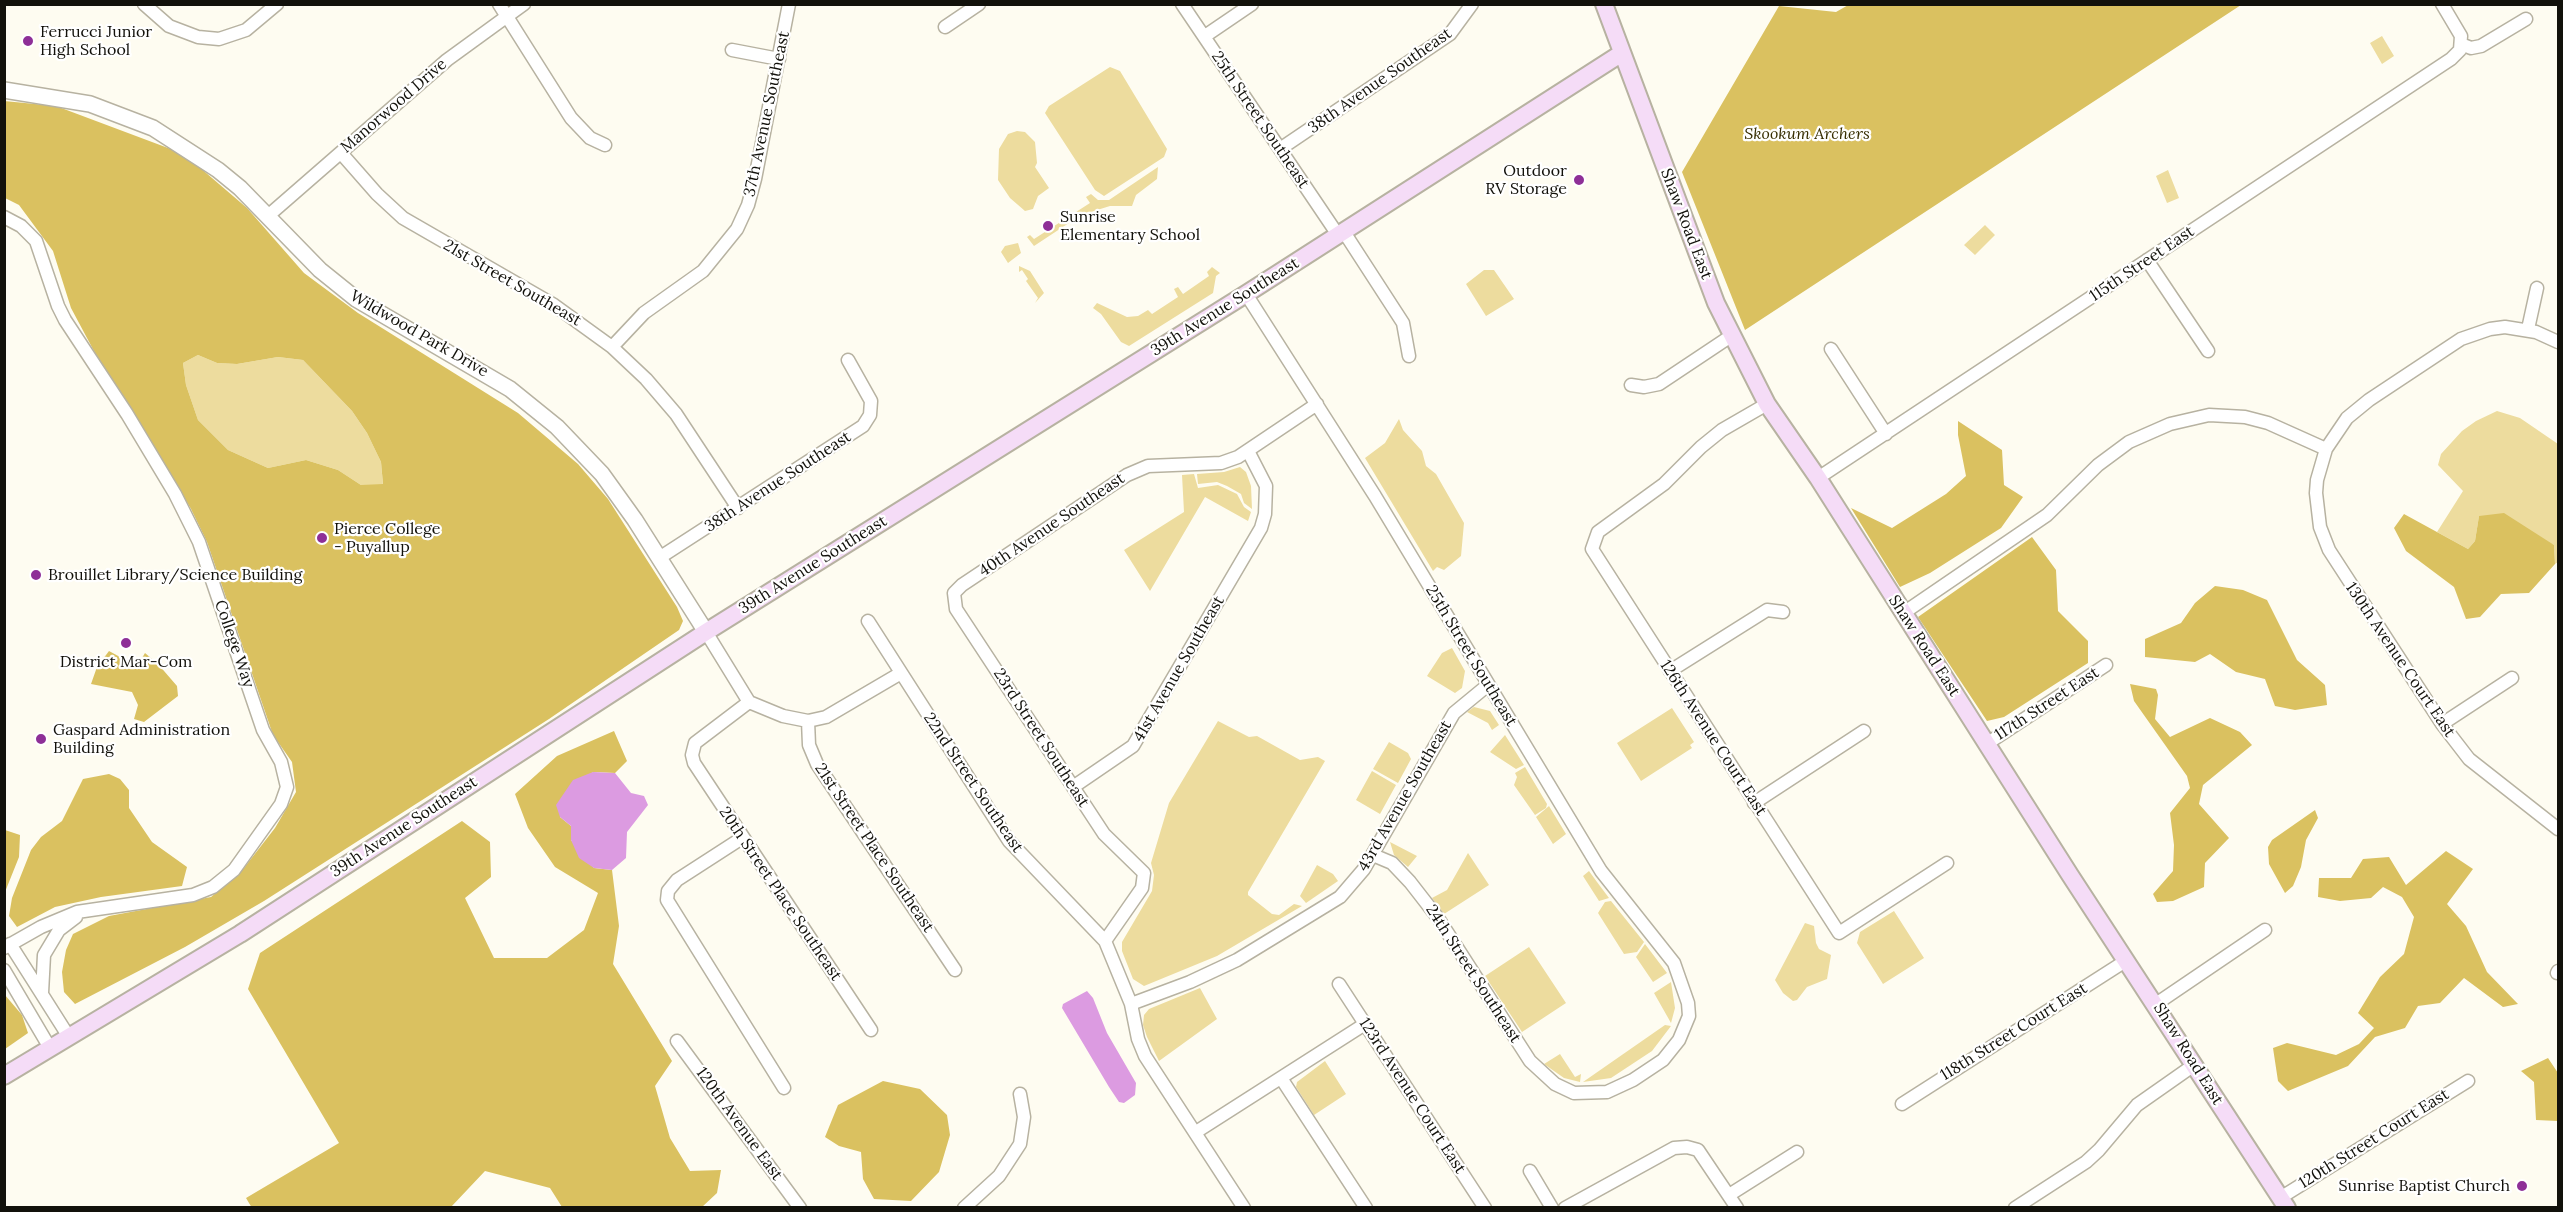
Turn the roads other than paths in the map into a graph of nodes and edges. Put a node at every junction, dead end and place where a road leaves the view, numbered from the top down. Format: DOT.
graph roads {
  1 [pos="144,4"];
  2 [pos="277,4"];
  3 [pos="499,4"];
  4 [pos="524,4"];
  5 [pos="789,4"];
  6 [pos="979,4"];
  7 [pos="1182,4"];
  8 [pos="1252,4"];
  9 [pos="1472,4"];
  10 [pos="1604,4"];
  11 [pos="2442,4"];
  12 [pos="506,16"];
  13 [pos="2526,19"];
  14 [pos="945,27"];
  15 [pos="1205,36"];
  16 [pos="2461,44"];
  17 [pos="732,50"];
  18 [pos="1622,53"];
  19 [pos="779,58"];
  20 [pos="4,90"];
  21 [pos="605,145"];
  22 [pos="1280,149"];
  23 [pos="341,153"];
  24 [pos="268,215"];
  25 [pos="4,217"];
  26 [pos="1341,234"];
  27 [pos="2147,260"];
  28 [pos="2537,288"];
  29 [pos="1246,294"];
  30 [pos="2528,329"];
  31 [pos="1731,336"];
  32 [pos="2559,342"];
  33 [pos="612,347"];
  34 [pos="1831,349"];
  35 [pos="2208,351"];
  36 [pos="1409,356"];
  37 [pos="848,360"];
  38 [pos="1631,385"];
  39 [pos="1317,404"];
  40 [pos="1767,404"];
  41 [pos="1886,434"];
  42 [pos="2326,449"];
  43 [pos="1248,451"];
  44 [pos="1818,478"];
  45 [pos="738,508"];
  46 [pos="659,558"];
  47 [pos="954,593"];
  48 [pos="1783,612"];
  49 [pos="1902,614"];
  50 [pos="868,621"];
  51 [pos="706,632"];
  52 [pos="2106,665"];
  53 [pos="1670,671"];
  54 [pos="901,673"];
  55 [pos="2512,678"];
  56 [pos="1488,685"];
  57 [pos="749,702"];
  58 [pos="808,721"];
  59 [pos="2442,724"];
  60 [pos="1864,731"];
  61 [pos="1988,743"];
  62 [pos="1073,787"];
  63 [pos="1754,802"];
  64 [pos="2559,829"];
  65 [pos="742,838"];
  66 [pos="1373,855"];
  67 [pos="1947,863"];
  68 [pos="92,909"];
  69 [pos="2265,930"];
  70 [pos="1105,941"];
  71 [pos="7,946"];
  72 [pos="2127,960"];
  73 [pos="4,970"];
  74 [pos="955,970"];
  75 [pos="1339,984"];
  76 [pos="4,985"];
  77 [pos="42,993"];
  78 [pos="21,999"];
  79 [pos="1131,1004"];
  80 [pos="2156,1004"];
  81 [pos="1365,1024"];
  82 [pos="871,1030"];
  83 [pos="69,1037"];
  84 [pos="677,1041"];
  85 [pos="50,1048"];
  86 [pos="2194,1065"];
  87 [pos="4,1076"];
  88 [pos="1281,1078"];
  89 [pos="2468,1081"];
  90 [pos="784,1088"];
  91 [pos="1574,1093"];
  92 [pos="1020,1094"];
  93 [pos="1902,1104"];
  94 [pos="1196,1132"];
  95 [pos="1797,1152"];
  96 [pos="1530,1171"];
  97 [pos="1729,1195"];
  98 [pos="2284,1203"];
  99 [pos="800,1208"];
  100 [pos="964,1208"];
  101 [pos="1244,1208"];
  102 [pos="1365,1208"];
  103 [pos="1485,1208"];
  104 [pos="1552,1208"];
  105 [pos="1565,1208"];
  106 [pos="1737,1208"];
  107 [pos="2015,1208"];
  1 -- 2 [label="street"];
  3 -- 12 [label="street"];
  4 -- 12 [label="street, Manorwood Drive"];
  5 -- 19 [label="street, 37th Avenue Southeast"];
  6 -- 14 [label="street"];
  7 -- 15 [label="street, 25th Street Southeast"];
  8 -- 15 [label="street"];
  9 -- 22 [label="street, 38th Avenue Southeast"];
  10 -- 18 [label="main road, Shaw Road East"];
  11 -- 16 [label="street"];
  12 -- 21 [label="street"];
  12 -- 23 [label="street, Manorwood Drive"];
  13 -- 16 [label="street"];
  15 -- 22 [label="street, 25th Street Southeast"];
  16 -- 27 [label="street, 115th Street East"];
  17 -- 19 [label="street"];
  18 -- 26 [label="main road, 39th Avenue Southeast"];
  18 -- 31 [label="main road, Shaw Road East"];
  19 -- 33 [label="street, 37th Avenue Southeast"];
  20 -- 24 [label="street, Wildwood Park Drive"];
  22 -- 26 [label="street, 25th Street Southeast"];
  23 -- 24 [label="street, Manorwood Drive"];
  23 -- 33 [label="street, 21st Street Southeast"];
  24 -- 46 [label="street, Wildwood Park Drive"];
  25 -- 68 [label="street, College Way"];
  26 -- 29 [label="main road, 39th Avenue Southeast"];
  26 -- 36 [label="street"];
  27 -- 35 [label="street"];
  27 -- 41 [label="street, 115th Street East"];
  28 -- 30 [label="street"];
  29 -- 39 [label="street, 25th Street Southeast"];
  29 -- 51 [label="main road, 39th Avenue Southeast"];
  30 -- 32 [label="street"];
  30 -- 42 [label="street, 130th Avenue Court East"];
  31 -- 38 [label="street"];
  31 -- 40 [label="main road, Shaw Road East"];
  33 -- 45 [label="street, 21st Street Southeast"];
  34 -- 41 [label="street"];
  37 -- 45 [label="street, 38th Avenue Southeast"];
  39 -- 43 [label="street, 40th Avenue Southeast"];
  39 -- 56 [label="street, 25th Street Southeast"];
  40 -- 44 [label="main road, Shaw Road East"];
  40 -- 53 [label="street, 126th Avenue Court East"];
  41 -- 44 [label="street, 115th Street East"];
  42 -- 49 [label="street"];
  42 -- 59 [label="street, 130th Avenue Court East"];
  43 -- 47 [label="street, 40th Avenue Southeast"];
  43 -- 62 [label="street, 41st Avenue Southeast"];
  44 -- 49 [label="main road, Shaw Road East"];
  45 -- 46 [label="street, 38th Avenue Southeast"];
  46 -- 51 [label="street, Wildwood Park Drive"];
  47 -- 62 [label="street, 23rd Street Southeast"];
  48 -- 53 [label="street"];
  49 -- 61 [label="main road, Shaw Road East"];
  50 -- 54 [label="street, 22nd Street Southeast"];
  51 -- 57 [label="street"];
  51 -- 83 [label="main road, 39th Avenue Southeast"];
  52 -- 61 [label="street, 117th Street East"];
  53 -- 63 [label="street, 126th Avenue Court East"];
  54 -- 58 [label="street"];
  54 -- 70 [label="street, 22nd Street Southeast"];
  55 -- 59 [label="street"];
  56 -- 66 [label="street, 43rd Avenue Southeast"];
  56 -- 91 [label="street, 25th Street Southeast"];
  57 -- 58 [label="street"];
  57 -- 65 [label="street, 20th Street Place Southeast"];
  58 -- 74 [label="street, 21st Street Place Southeast"];
  59 -- 64 [label="street, 130th Avenue Court East"];
  60 -- 63 [label="street"];
  61 -- 72 [label="main road, Shaw Road East"];
  62 -- 70 [label="street, 23rd Street Southeast"];
  63 -- 67 [label="street, 126th Avenue Court East"];
  65 -- 82 [label="street, 20th Street Place Southeast"];
  65 -- 90 [label="street"];
  66 -- 79 [label="street, 43rd Avenue Southeast"];
  66 -- 91 [label="street, 24th Street Southeast"];
  68 -- 71 [label="street, College Way"];
  68 -- 77 [label="street"];
  69 -- 80 [label="street"];
  70 -- 79 [label="street, 22nd Street Southeast"];
  71 -- 77 [label="street, College Way"];
  72 -- 80 [label="main road, Shaw Road East"];
  72 -- 93 [label="street, 118th Street Court East"];
  73 -- 78 [label="street"];
  75 -- 81 [label="street, 123rd Avenue Court East"];
  76 -- 78 [label="street"];
  77 -- 83 [label="street, College Way"];
  78 -- 85 [label="street"];
  79 -- 94 [label="street, 22nd Street Southeast"];
  80 -- 86 [label="main road, Shaw Road East"];
  81 -- 88 [label="street"];
  81 -- 103 [label="street, 123rd Avenue Court East"];
  83 -- 85 [label="main road, 39th Avenue Southeast"];
  84 -- 99 [label="street, 120th Avenue East"];
  85 -- 87 [label="main road, 39th Avenue Southeast"];
  86 -- 98 [label="main road, Shaw Road East"];
  86 -- 107 [label="street"];
  88 -- 94 [label="street"];
  88 -- 102 [label="street"];
  89 -- 98 [label="street, 120th Street Court East"];
  92 -- 100 [label="street"];
  94 -- 101 [label="street, 22nd Street Southeast"];
  95 -- 97 [label="street"];
  96 -- 104 [label="street"];
  97 -- 105 [label="street"];
  97 -- 106 [label="street"];
}
